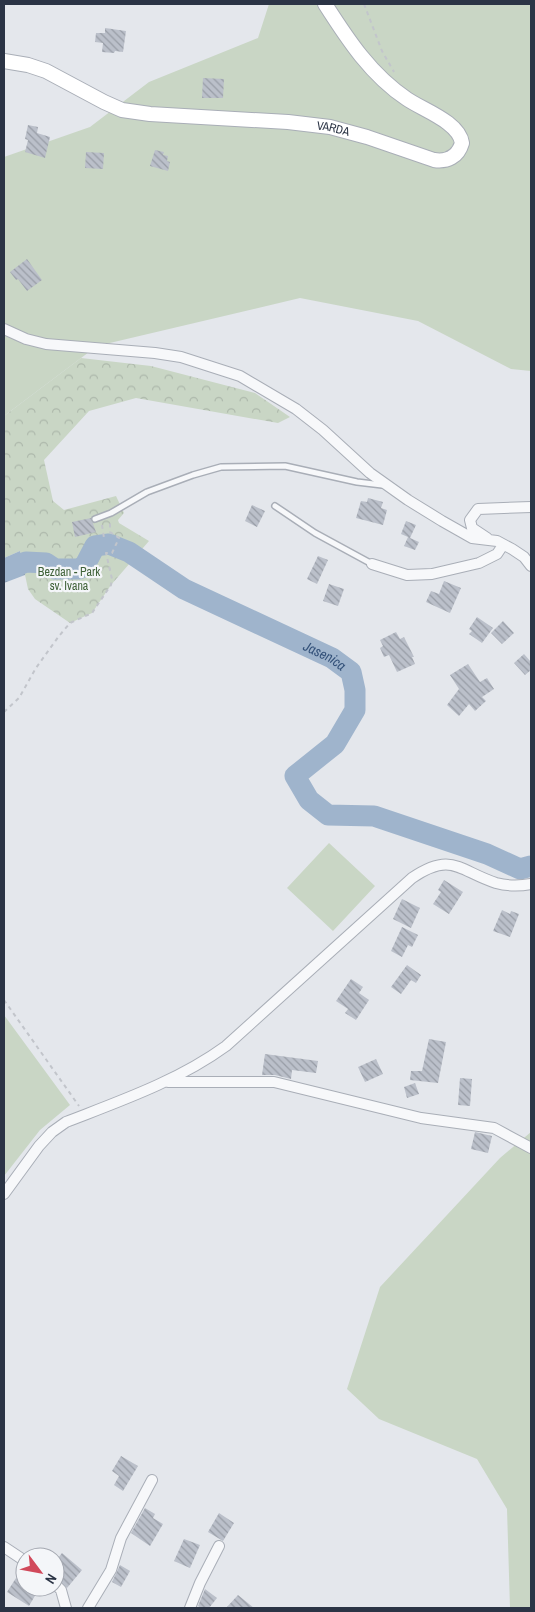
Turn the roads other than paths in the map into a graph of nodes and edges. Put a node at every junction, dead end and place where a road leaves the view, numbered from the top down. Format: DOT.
graph roads {
  1 [pos="325,4"];
  2 [pos="4,61"];
  3 [pos="4,329"];
  4 [pos="388,486"];
  5 [pos="275,506"];
  6 [pos="531,507"];
  7 [pos="98,519"];
  8 [pos="488,539"];
  9 [pos="503,545"];
  10 [pos="372,564"];
  11 [pos="531,566"];
  12 [pos="531,884"];
  13 [pos="162,1082"];
  14 [pos="531,1148"];
  15 [pos="4,1194"];
  16 [pos="152,1480"];
  17 [pos="219,1546"];
  18 [pos="4,1547"];
  19 [pos="15,1554"];
  20 [pos="88,1608"];
  21 [pos="192,1608"];
  1 -- 2 [label="street, VARDA"];
  3 -- 4 [label="street"];
  4 -- 7 [label="lane"];
  4 -- 8 [label="street"];
  5 -- 10 [label="lane"];
  6 -- 8 [label="street"];
  8 -- 9 [label="street"];
  9 -- 10 [label="street"];
  9 -- 11 [label="street"];
  12 -- 13 [label="street"];
  13 -- 14 [label="street"];
  13 -- 15 [label="street"];
  16 -- 20 [label="street"];
  17 -- 21 [label="street"];
  18 -- 19 [label="street"];
}
